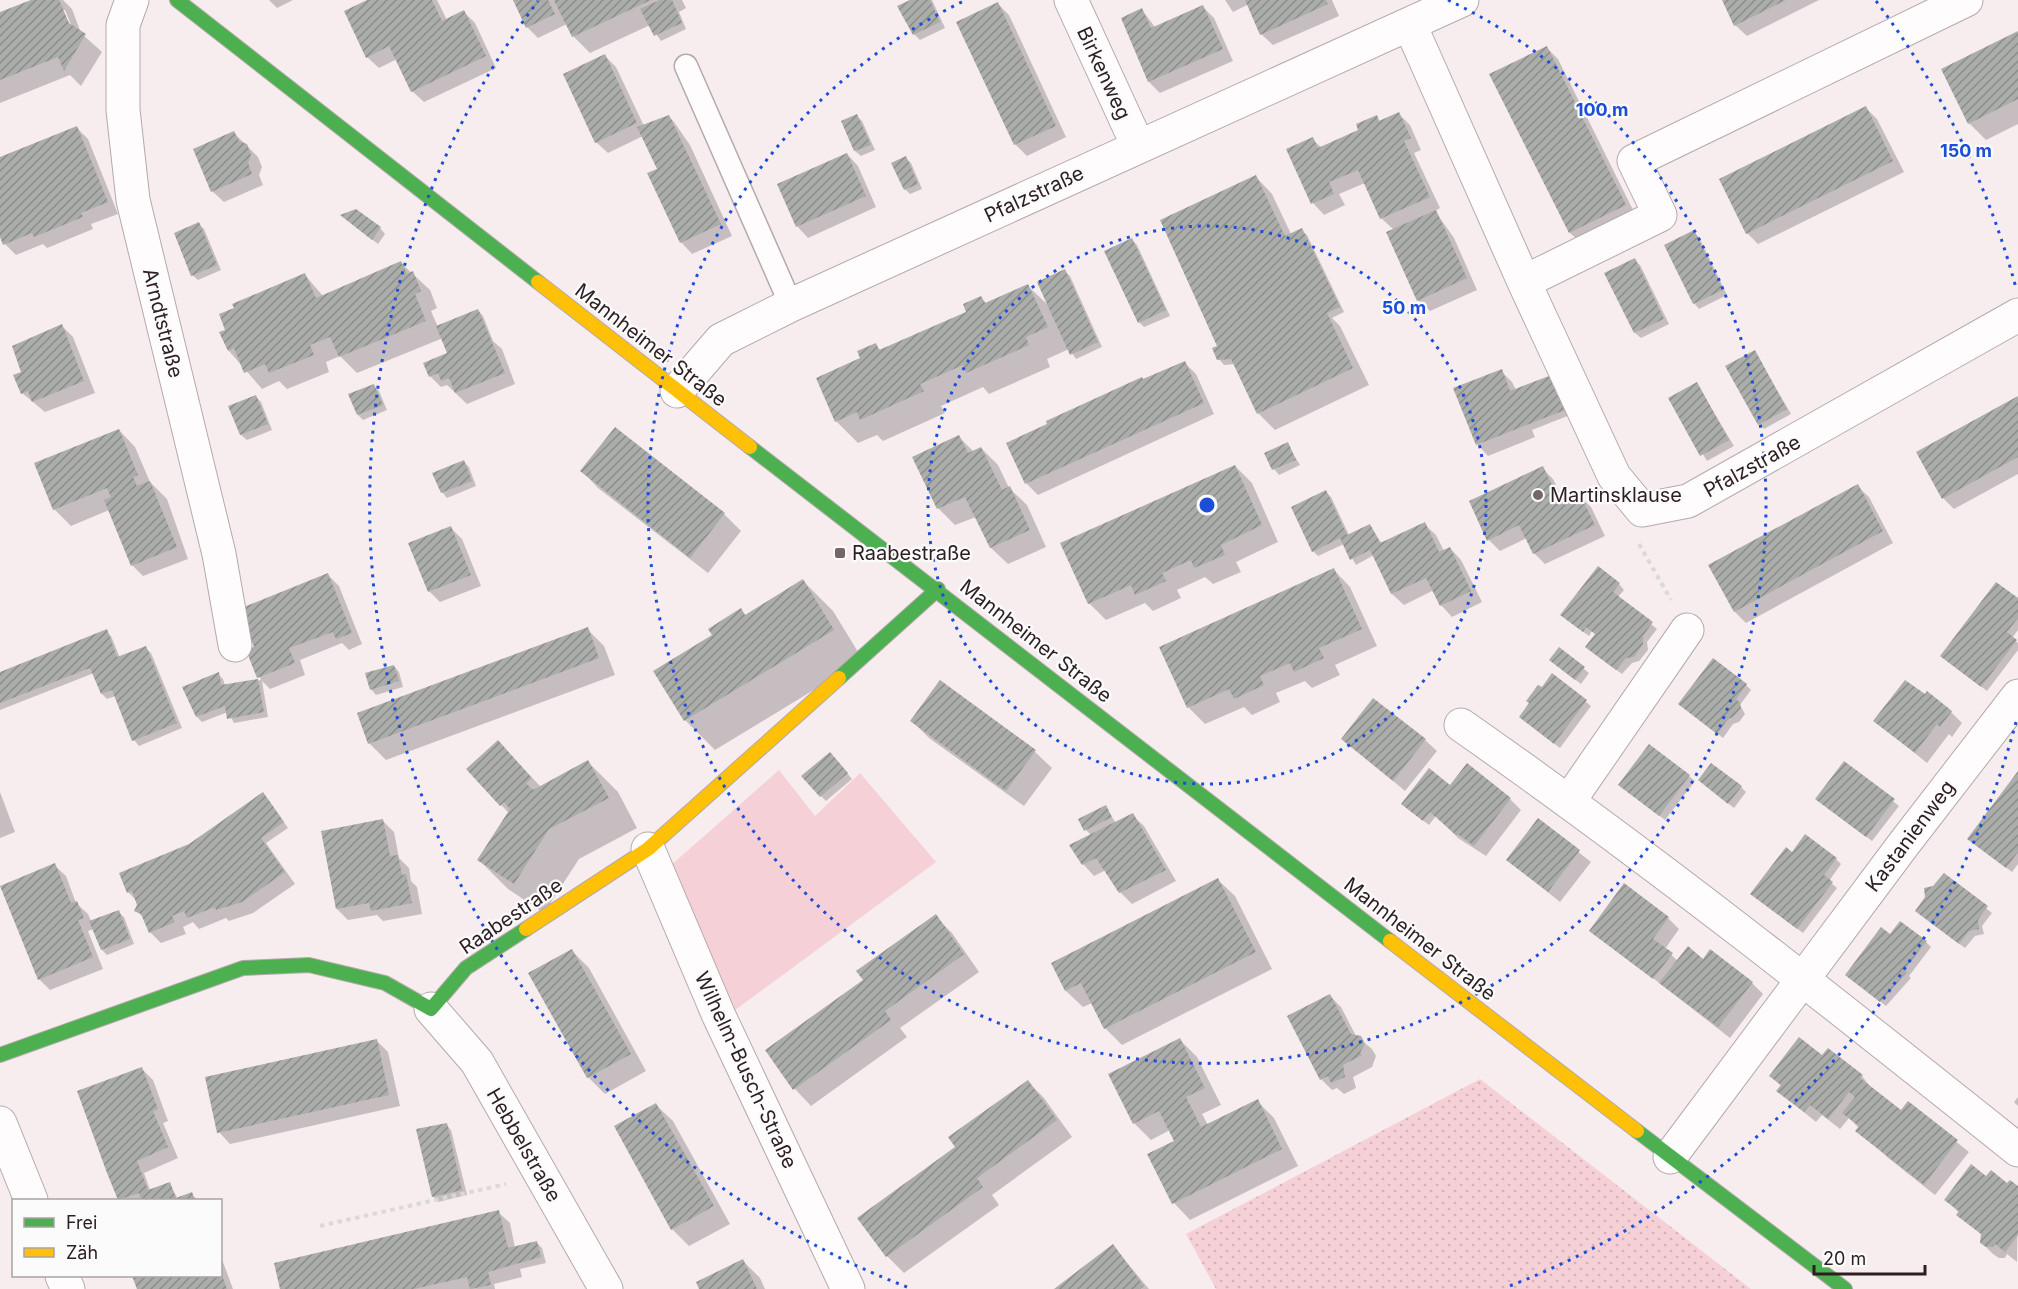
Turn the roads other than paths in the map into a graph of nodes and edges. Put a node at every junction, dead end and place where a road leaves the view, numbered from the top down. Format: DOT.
graph roads {
  1 [pos="132,0"];
  2 [pos="177,0"];
  3 [pos="1071,0"];
  4 [pos="1462,0"];
  5 [pos="1966,0"];
  6 [pos="1410,25"];
  7 [pos="686,66"];
  8 [pos="1138,146"];
  9 [pos="1524,282"];
  10 [pos="791,305"];
  11 [pos="2018,315"];
  12 [pos="677,391"];
  13 [pos="938,590"];
  14 [pos="1687,630"];
  15 [pos="235,645"];
  16 [pos="2018,696"];
  17 [pos="1461,725"];
  18 [pos="1569,801"];
  19 [pos="648,849"];
  20 [pos="1803,978"];
  21 [pos="431,1010"];
  22 [pos="0,1055"];
  23 [pos="0,1124"];
  24 [pos="2018,1150"];
  25 [pos="1670,1157"];
  26 [pos="32,1199"];
  27 [pos="606,1289"];
  28 [pos="848,1289"];
  29 [pos="1845,1289"];
  1 -- 15 [label="street, Arndtstraße"];
  2 -- 12 [label="street, Mannheimer Straße"];
  3 -- 8 [label="street, Birkenweg"];
  4 -- 6 [label="street, Pfalzstraße"];
  5 -- 9 [label="street"];
  6 -- 8 [label="street, Pfalzstraße"];
  6 -- 9 [label="street"];
  7 -- 10 [label="lane"];
  8 -- 10 [label="street, Pfalzstraße"];
  9 -- 11 [label="street, Pfalzstraße"];
  10 -- 12 [label="street, Pfalzstraße"];
  12 -- 13 [label="street, Mannheimer Straße"];
  13 -- 19 [label="street, Raabestraße"];
  13 -- 25 [label="street, Mannheimer Straße"];
  14 -- 18 [label="street"];
  16 -- 20 [label="street, Kastanienweg"];
  17 -- 18 [label="street"];
  18 -- 20 [label="street"];
  19 -- 21 [label="street, Raabestraße"];
  19 -- 28 [label="street, Wilhelm-Busch-Straße"];
  20 -- 24 [label="street"];
  20 -- 25 [label="street, Kastanienweg"];
  21 -- 22 [label="street"];
  21 -- 27 [label="street, Hebbelstraße"];
  23 -- 26 [label="street"];
  25 -- 29 [label="street, Mannheimer Straße"];
}
